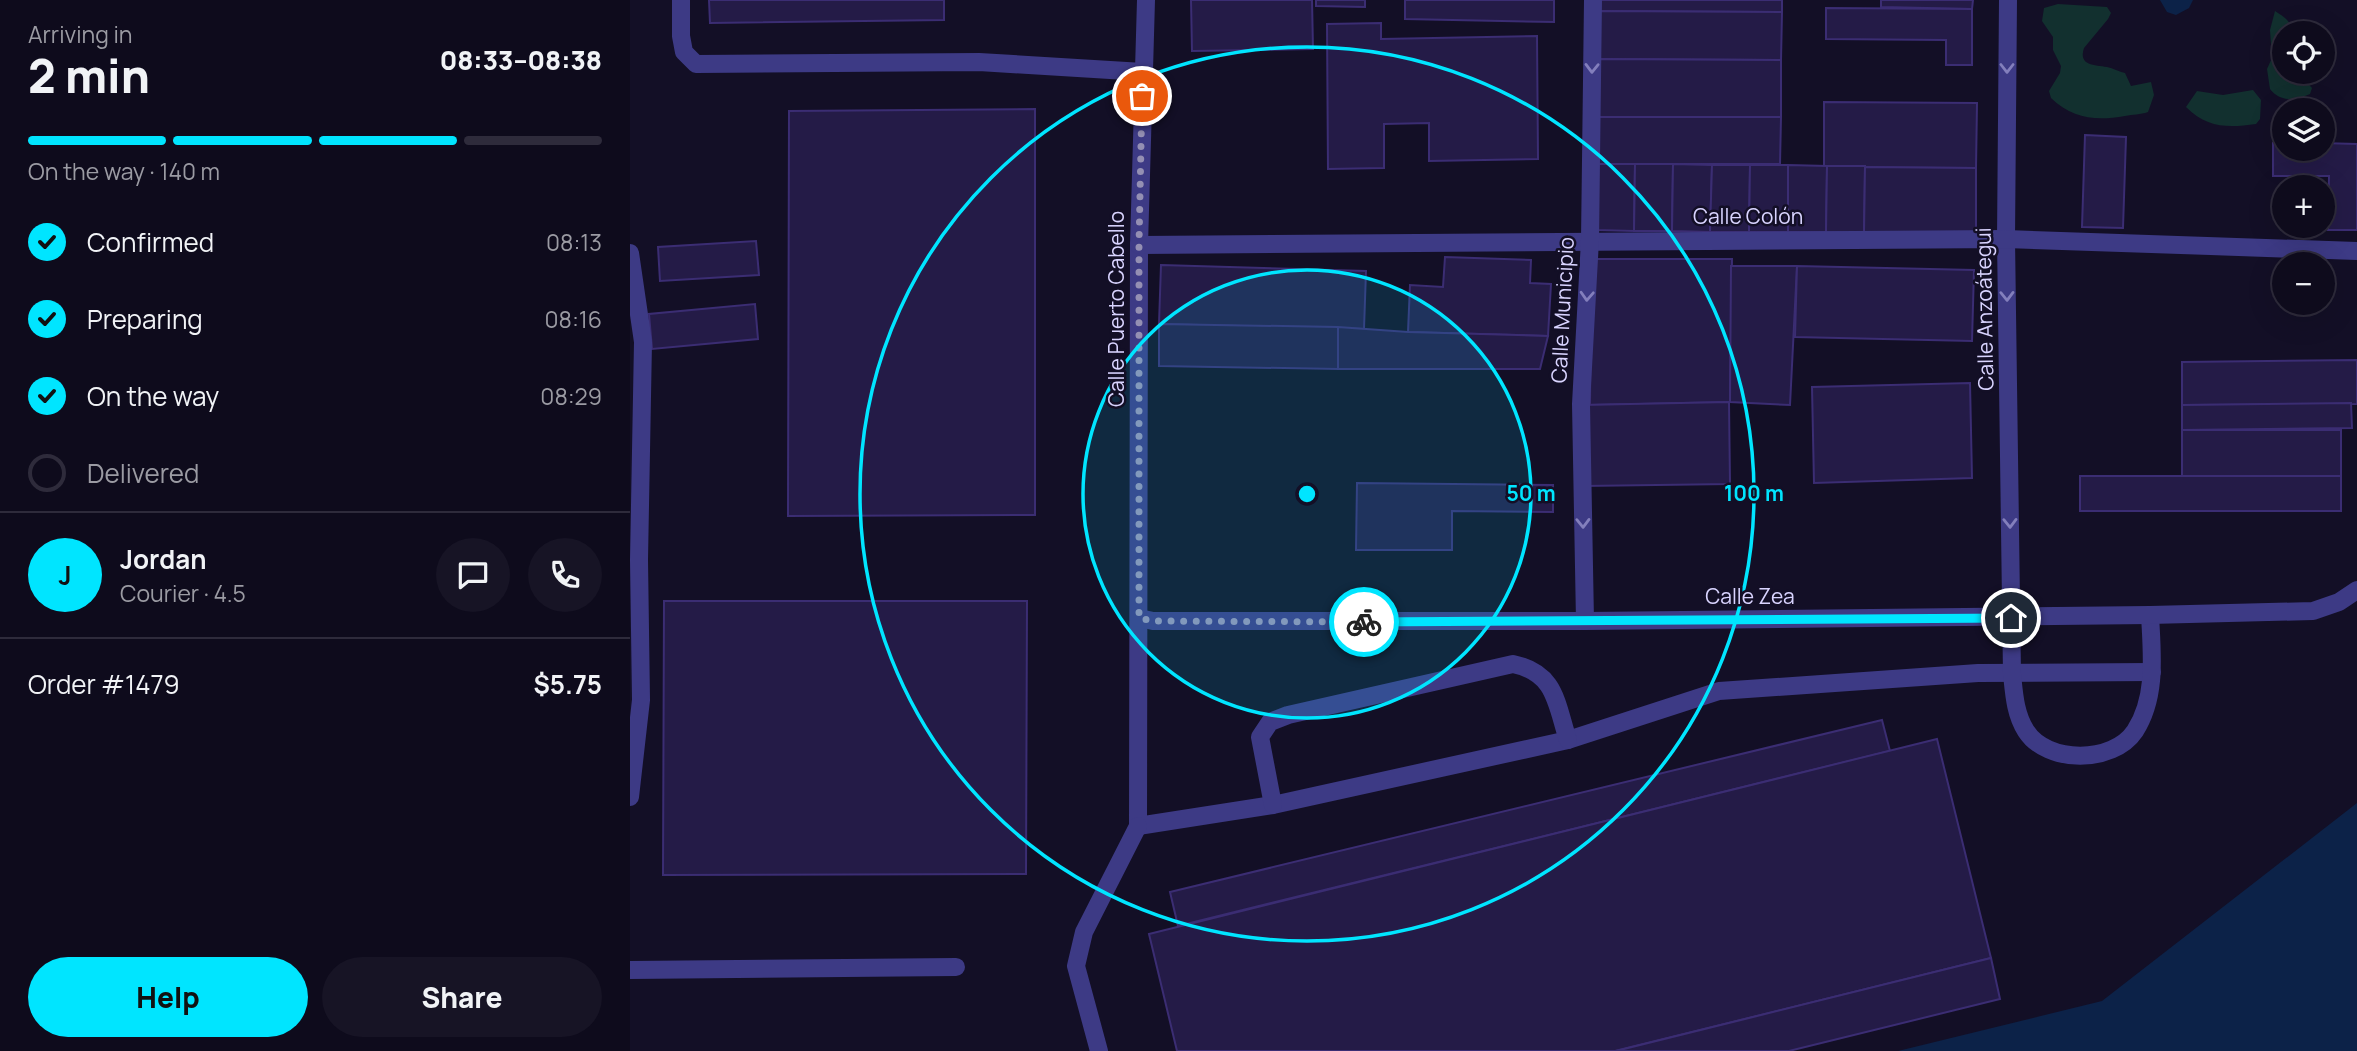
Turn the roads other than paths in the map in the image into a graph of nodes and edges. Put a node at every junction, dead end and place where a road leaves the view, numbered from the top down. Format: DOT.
graph roads {
  1 [pos="681,0"];
  2 [pos="1146,0"];
  3 [pos="1593,0"];
  4 [pos="2008,0"];
  5 [pos="1143,72"];
  6 [pos="2006,239"];
  7 [pos="1590,240"];
  8 [pos="1139,244"];
  9 [pos="2357,251"];
  10 [pos="630,253"];
  11 [pos="2357,590"];
  12 [pos="2150,615"];
  13 [pos="1139,618"];
  14 [pos="2011,618"];
  15 [pos="1585,621"];
  16 [pos="2152,673"];
  17 [pos="2012,674"];
  18 [pos="1568,740"];
  19 [pos="630,797"];
  20 [pos="1273,805"];
  21 [pos="1138,825"];
  22 [pos="956,967"];
  23 [pos="630,970"];
  24 [pos="1099,1051"];
  1 -- 5 [label="street"];
  2 -- 5 [label="street, Calle Puerto Cabello"];
  3 -- 7 [label="street, Calle Municipio, one-way"];
  4 -- 6 [label="street, Calle Anzoátegui, one-way"];
  5 -- 8 [label="street, Calle Puerto Cabello"];
  6 -- 7 [label="street, Calle Colón"];
  6 -- 9 [label="street, Calle Colón"];
  6 -- 14 [label="street, Calle Anzoátegui, one-way"];
  7 -- 8 [label="street, Calle Colón"];
  7 -- 15 [label="street, Calle Municipio, one-way"];
  8 -- 13 [label="street, Calle Puerto Cabello"];
  10 -- 19 [label="street"];
  11 -- 12 [label="street, Calle Zea"];
  12 -- 14 [label="street, Calle Zea"];
  12 -- 16 [label="street, Calle Anzoátegui"];
  13 -- 15 [label="street, Calle Zea"];
  13 -- 21 [label="street, Calle Puerto Cabello"];
  14 -- 15 [label="street, Calle Zea"];
  14 -- 17 [label="street, Calle Anzoátegui"];
  16 -- 17 [label="street"];
  16 -- 17 [label="street, Calle Anzoátegui"];
  17 -- 18 [label="street"];
  18 -- 20 [label="street"];
  18 -- 20 [label="street"];
  20 -- 21 [label="street"];
  21 -- 24 [label="street"];
  22 -- 23 [label="street"];
}
